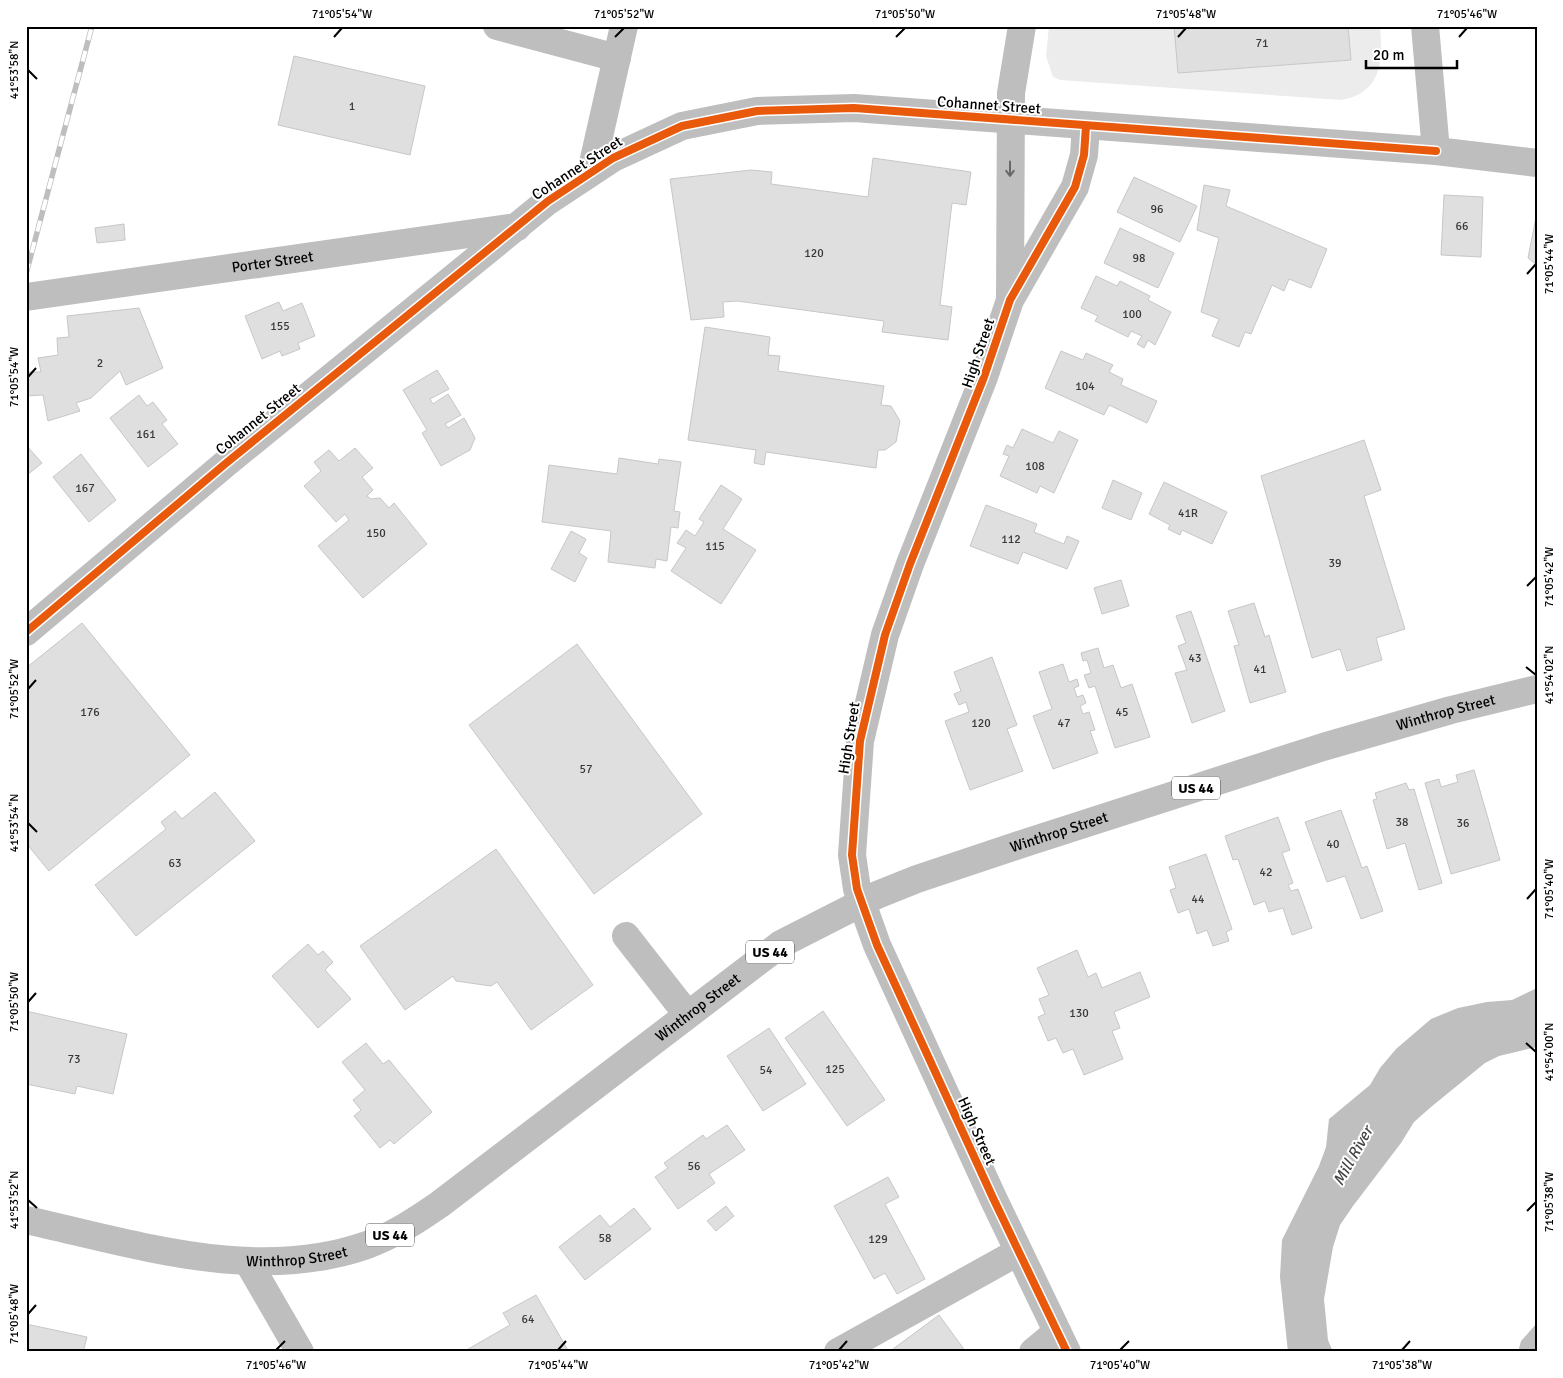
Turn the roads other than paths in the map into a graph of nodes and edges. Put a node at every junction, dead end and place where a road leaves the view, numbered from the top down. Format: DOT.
graph roads {
  1 [pos="497,26"];
  2 [pos="624,26"];
  3 [pos="1022,26"];
  4 [pos="1425,26"];
  5 [pos="617,58"];
  6 [pos="1010,120"];
  7 [pos="1086,126"];
  8 [pos="1436,151"];
  9 [pos="1537,163"];
  10 [pos="591,172"];
  11 [pos="517,227"];
  12 [pos="26,297"];
  13 [pos="1010,300"];
  14 [pos="26,632"];
  15 [pos="1537,689"];
  16 [pos="861,903"];
  17 [pos="626,936"];
  18 [pos="687,1014"];
  19 [pos="26,1220"];
  20 [pos="1018,1252"];
  21 [pos="248,1262"];
  22 [pos="1062,1342"];
  23 [pos="300,1352"];
  24 [pos="838,1352"];
  25 [pos="1033,1352"];
  1 -- 5 [label="main road"];
  2 -- 5 [label="main road"];
  3 -- 6 [label="main road, High Street"];
  4 -- 8 [label="main road"];
  5 -- 10 [label="main road"];
  6 -- 7 [label="main road, Cohannet Street"];
  6 -- 10 [label="main road, Cohannet Street"];
  6 -- 13 [label="main road, High Street, one-way"];
  7 -- 8 [label="main road, Cohannet Street"];
  7 -- 13 [label="main road, High Street"];
  8 -- 9 [label="main road, Cohannet Street"];
  10 -- 11 [label="main road, Cohannet Street"];
  11 -- 12 [label="main road, Porter Street"];
  11 -- 14 [label="main road, Cohannet Street"];
  13 -- 16 [label="main road, High Street"];
  15 -- 16 [label="main road, Winthrop Street / US 44"];
  16 -- 18 [label="main road, Winthrop Street / US 44"];
  16 -- 20 [label="main road, High Street"];
  17 -- 18 [label="main road"];
  18 -- 21 [label="main road, Winthrop Street / US 44"];
  19 -- 21 [label="main road, Winthrop Street / US 44"];
  20 -- 22 [label="main road, High Street"];
  20 -- 24 [label="main road"];
  21 -- 23 [label="main road"];
  22 -- 25 [label="main road"];
}
